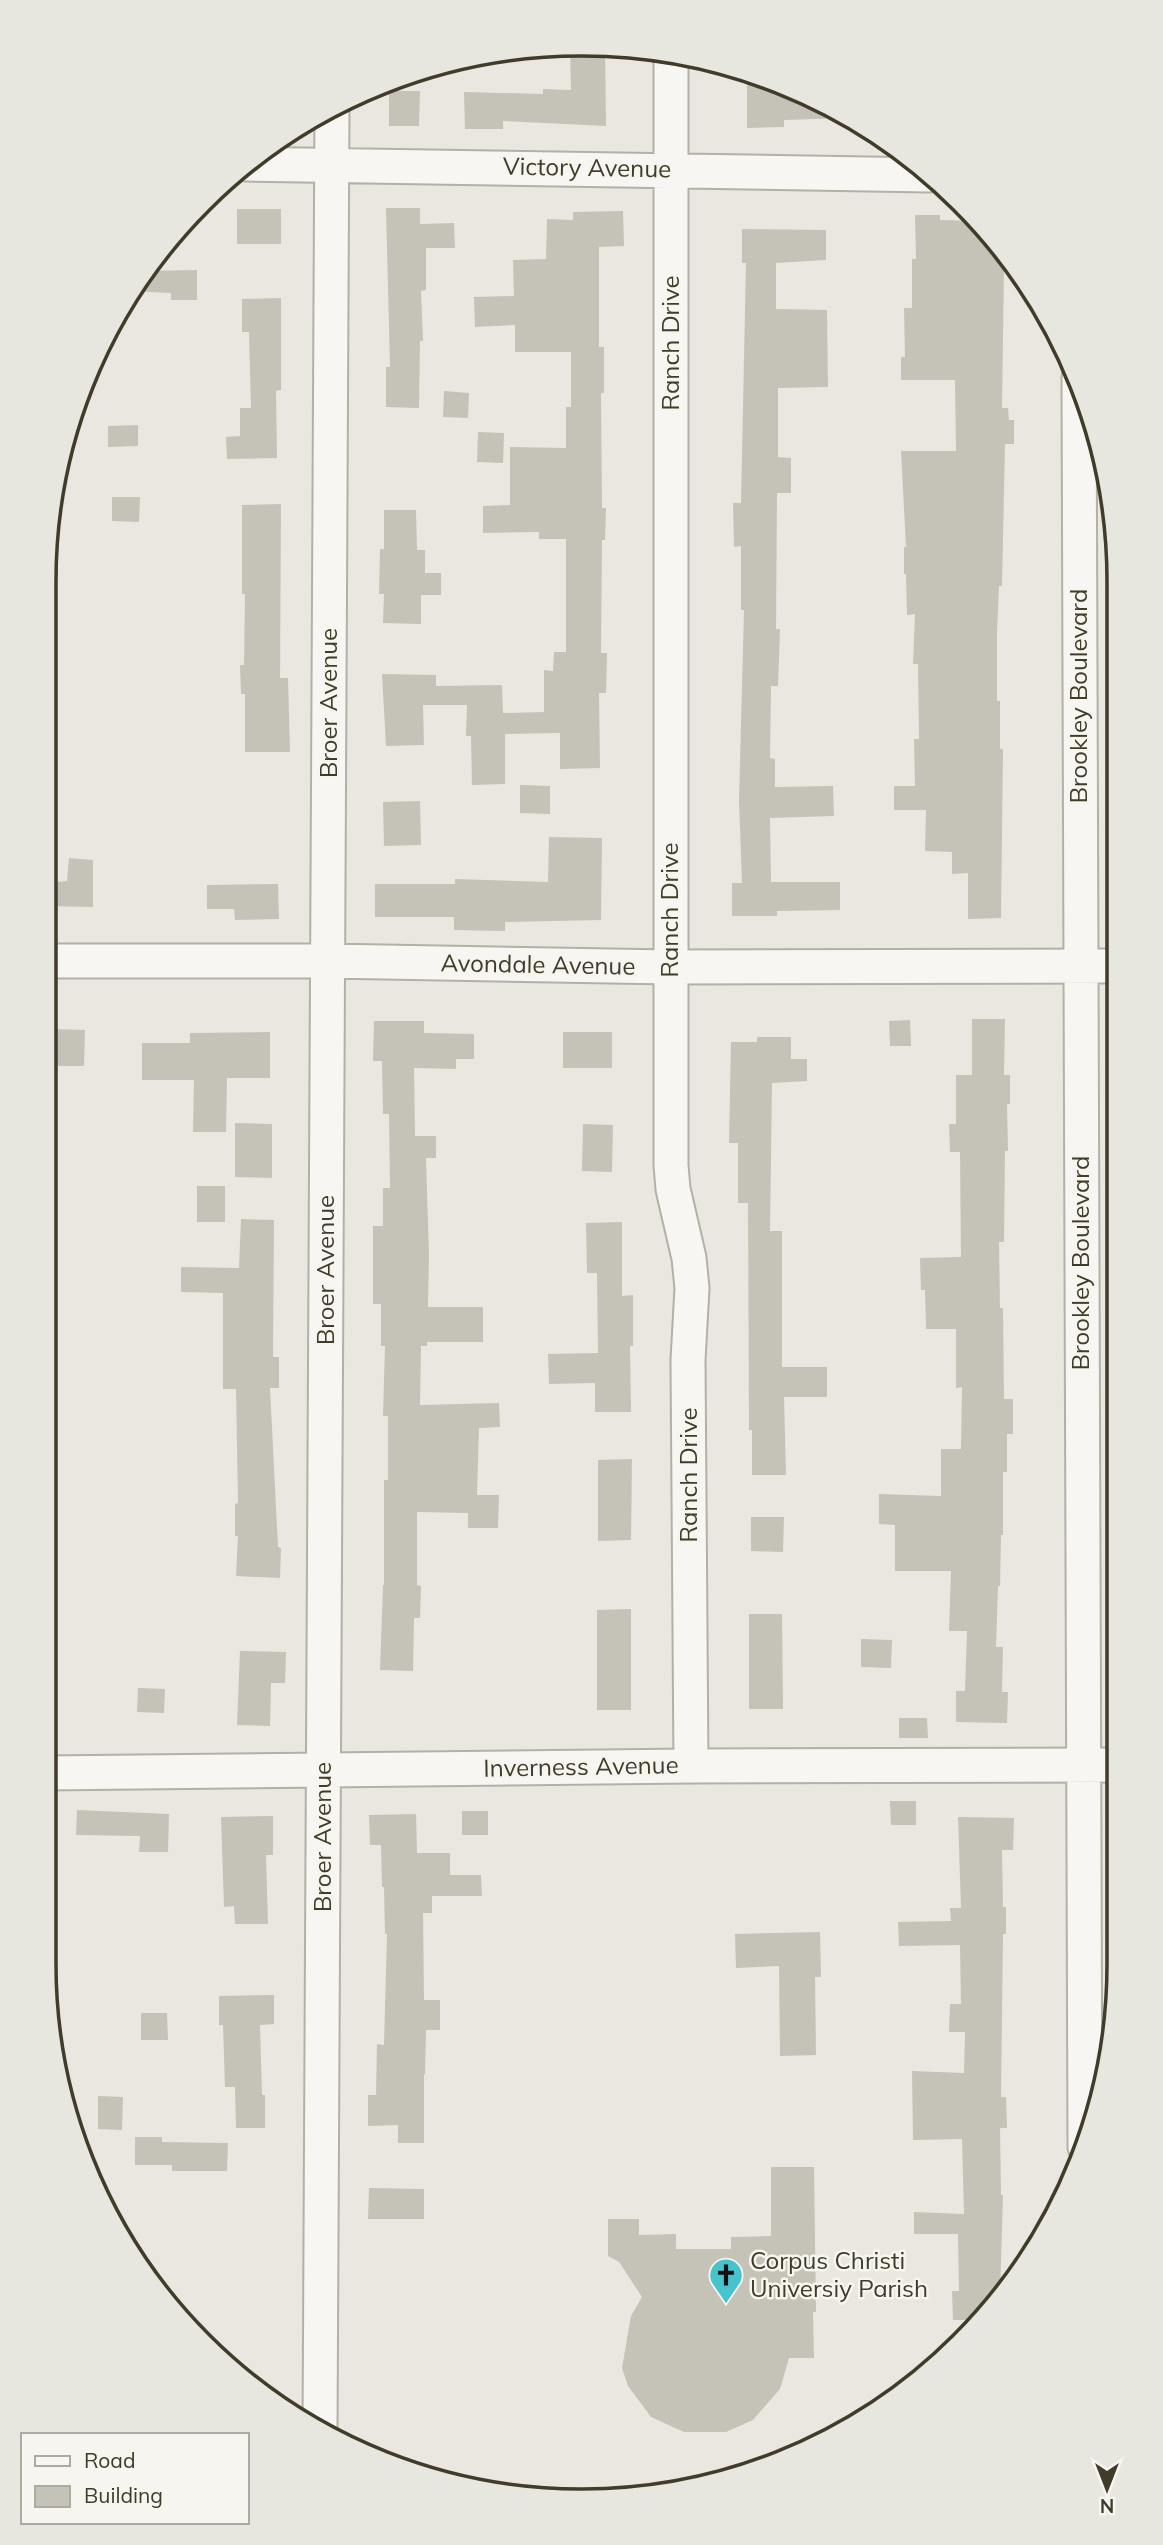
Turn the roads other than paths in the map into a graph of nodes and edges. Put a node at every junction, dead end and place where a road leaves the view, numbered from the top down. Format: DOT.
graph roads {
  1 [pos="671,64"];
  2 [pos="332,119"];
  3 [pos="263,164"];
  4 [pos="332,164"];
  5 [pos="671,169"];
  6 [pos="913,175"];
  7 [pos="1079,413"];
  8 [pos="56,961"];
  9 [pos="328,961"];
  10 [pos="1079,966"];
  11 [pos="1107,966"];
  12 [pos="670,967"];
  13 [pos="1085,1765"];
  14 [pos="1107,1765"];
  15 [pos="691,1766"];
  16 [pos="324,1770"];
  17 [pos="56,1773"];
  18 [pos="1085,2113"];
  19 [pos="320,2420"];
  1 -- 5 [label="street, Ranch Drive"];
  2 -- 4 [label="street, Broer Avenue"];
  3 -- 4 [label="street, Victory Avenue"];
  4 -- 5 [label="street, Victory Avenue"];
  4 -- 9 [label="street, Broer Avenue"];
  5 -- 6 [label="street, Victory Avenue"];
  5 -- 12 [label="street, Ranch Drive"];
  7 -- 10 [label="street, Brookley Boulevard"];
  8 -- 9 [label="street, Avondale Avenue"];
  9 -- 12 [label="street, Avondale Avenue"];
  9 -- 16 [label="street, Broer Avenue"];
  10 -- 11 [label="street, Avondale Avenue"];
  10 -- 12 [label="street, Avondale Avenue"];
  10 -- 13 [label="street, Brookley Boulevard"];
  12 -- 15 [label="street, Ranch Drive"];
  13 -- 14 [label="street, Inverness Avenue"];
  13 -- 15 [label="street, Inverness Avenue"];
  13 -- 18 [label="street, Brookley Boulevard"];
  15 -- 16 [label="street, Inverness Avenue"];
  16 -- 17 [label="street, Inverness Avenue"];
  16 -- 19 [label="street, Broer Avenue"];
}
